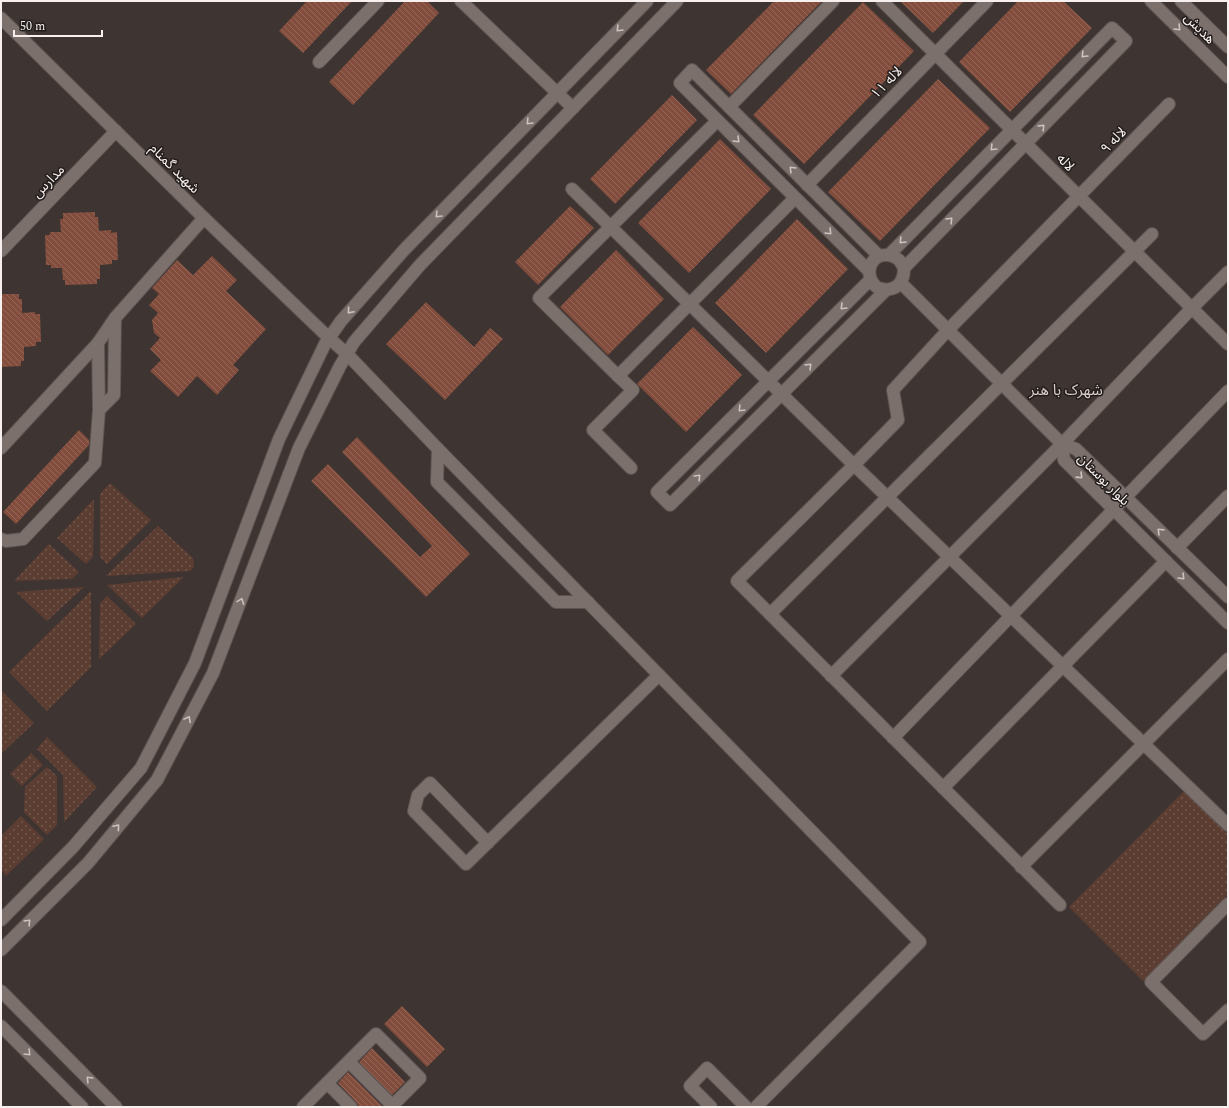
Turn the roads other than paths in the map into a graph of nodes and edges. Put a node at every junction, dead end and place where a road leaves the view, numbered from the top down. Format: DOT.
graph roads {
  1 [pos="378,1"];
  2 [pos="461,1"];
  3 [pos="647,1"];
  4 [pos="677,1"];
  5 [pos="833,1"];
  6 [pos="882,1"];
  7 [pos="987,1"];
  8 [pos="1151,1"];
  9 [pos="1181,1"];
  10 [pos="1,18"];
  11 [pos="1228,47"];
  12 [pos="935,54"];
  13 [pos="319,62"];
  14 [pos="1228,77"];
  15 [pos="557,93"];
  16 [pos="1169,104"];
  17 [pos="728,107"];
  18 [pos="573,108"];
  19 [pos="717,121"];
  20 [pos="1012,129"];
  21 [pos="116,132"];
  22 [pos="1026,143"];
  23 [pos="807,185"];
  24 [pos="572,189"];
  25 [pos="1079,196"];
  26 [pos="795,198"];
  27 [pos="204,218"];
  28 [pos="611,228"];
  29 [pos="1152,234"];
  30 [pos="1,251"];
  31 [pos="1134,251"];
  32 [pos="884,256"];
  33 [pos="904,268"];
  34 [pos="1228,272"];
  35 [pos="870,275"];
  36 [pos="900,283"];
  37 [pos="886,290"];
  38 [pos="690,304"];
  39 [pos="1192,308"];
  40 [pos="115,318"];
  41 [pos="948,330"];
  42 [pos="329,338"];
  43 [pos="98,343"];
  44 [pos="1228,344"];
  45 [pos="347,354"];
  46 [pos="618,376"];
  47 [pos="768,381"];
  48 [pos="1002,383"];
  49 [pos="1228,391"];
  50 [pos="781,394"];
  51 [pos="99,410"];
  52 [pos="1062,444"];
  53 [pos="1,448"];
  54 [pos="438,449"];
  55 [pos="854,465"];
  56 [pos="632,468"];
  57 [pos="1228,496"];
  58 [pos="887,497"];
  59 [pos="1125,498"];
  60 [pos="1114,509"];
  61 [pos="1,539"];
  62 [pos="1177,548"];
  63 [pos="950,558"];
  64 [pos="1166,561"];
  65 [pos="1228,597"];
  66 [pos="588,602"];
  67 [pos="770,614"];
  68 [pos="1011,616"];
  69 [pos="1228,623"];
  70 [pos="1228,659"];
  71 [pos="1063,666"];
  72 [pos="659,675"];
  73 [pos="831,676"];
  74 [pos="893,738"];
  75 [pos="1144,744"];
  76 [pos="943,788"];
  77 [pos="1228,826"];
  78 [pos="488,842"];
  79 [pos="1022,867"];
  80 [pos="1228,904"];
  81 [pos="1060,905"];
  82 [pos="1,920"];
  83 [pos="1,950"];
  84 [pos="1,991"];
  85 [pos="1228,1010"];
  86 [pos="1,1026"];
  87 [pos="349,1062"];
  88 [pos="327,1083"];
  89 [pos="391,1106"];
  90 [pos="82,1107"];
  91 [pos="116,1107"];
  92 [pos="303,1107"];
  93 [pos="351,1107"];
  94 [pos="711,1107"];
  95 [pos="746,1107"];
  96 [pos="756,1107"];
  1 -- 13 [label="street"];
  2 -- 15 [label="street"];
  3 -- 15 [label="street, one-way"];
  4 -- 18 [label="street"];
  5 -- 17 [label="street"];
  6 -- 12 [label="street, لاله"];
  7 -- 12 [label="street, لاله ۱۱"];
  8 -- 14 [label="street, هدیش, one-way"];
  9 -- 11 [label="street, هدیش"];
  10 -- 21 [label="street, شهید گمنام"];
  12 -- 20 [label="street, لاله"];
  12 -- 23 [label="street, لاله ۱۱"];
  15 -- 18 [label="street"];
  15 -- 42 [label="street, one-way"];
  16 -- 25 [label="street, لاله ۹"];
  17 -- 19 [label="street"];
  23 -- 17 [label="street, one-way"];
  18 -- 45 [label="street"];
  19 -- 26 [label="street, one-way"];
  19 -- 28 [label="street"];
  20 -- 22 [label="street, لاله"];
  22 -- 20 [label="street, one-way"];
  20 -- 32 [label="street, one-way"];
  21 -- 27 [label="street, شهید گمنام"];
  21 -- 30 [label="street, مدارس"];
  22 -- 25 [label="street, لاله"];
  33 -- 22 [label="street, one-way"];
  23 -- 32 [label="street"];
  24 -- 28 [label="street"];
  25 -- 31 [label="street, لاله"];
  25 -- 41 [label="street, لاله ۹"];
  26 -- 35 [label="street, one-way"];
  26 -- 38 [label="street"];
  27 -- 40 [label="street"];
  27 -- 42 [label="street, شهید گمنام"];
  28 -- 38 [label="street"];
  28 -- 46 [label="street"];
  29 -- 31 [label="street"];
  31 -- 39 [label="street, لاله"];
  31 -- 48 [label="street"];
  32 -- 33 [label="street"];
  32 -- 35 [label="street"];
  33 -- 36 [label="street"];
  34 -- 39 [label="street"];
  35 -- 37 [label="street"];
  35 -- 47 [label="street, one-way"];
  36 -- 37 [label="street"];
  36 -- 41 [label="street"];
  50 -- 37 [label="street, one-way"];
  38 -- 46 [label="street"];
  38 -- 47 [label="street"];
  39 -- 44 [label="street, لاله"];
  39 -- 52 [label="street"];
  40 -- 43 [label="street"];
  40 -- 51 [label="street"];
  41 -- 48 [label="street"];
  41 -- 55 [label="street, لاله ۹"];
  42 -- 45 [label="street, شهید گمنام"];
  42 -- 82 [label="street"];
  43 -- 51 [label="street"];
  43 -- 53 [label="street"];
  45 -- 54 [label="street, شهید گمنام"];
  83 -- 45 [label="street, one-way"];
  46 -- 56 [label="street"];
  47 -- 50 [label="street"];
  47 -- 50 [label="street, one-way"];
  48 -- 52 [label="street"];
  48 -- 58 [label="street"];
  49 -- 59 [label="street"];
  50 -- 55 [label="street"];
  51 -- 61 [label="street"];
  52 -- 59 [label="street, بلوار بوستان"];
  52 -- 60 [label="street, بلوار بوستان, one-way"];
  52 -- 63 [label="street"];
  54 -- 66 [label="street, شهید گمنام"];
  54 -- 66 [label="street"];
  55 -- 58 [label="street"];
  55 -- 67 [label="street"];
  57 -- 62 [label="street"];
  58 -- 63 [label="street"];
  58 -- 67 [label="street"];
  59 -- 60 [label="street"];
  62 -- 59 [label="street, بلوار بوستان, one-way"];
  60 -- 64 [label="street, بلوار بوستان"];
  60 -- 68 [label="street"];
  62 -- 65 [label="street, بلوار بوستان"];
  63 -- 68 [label="street"];
  63 -- 73 [label="street"];
  64 -- 69 [label="street, بلوار بوستان, one-way"];
  64 -- 71 [label="street"];
  66 -- 72 [label="street, شهید گمنام"];
  67 -- 73 [label="street"];
  68 -- 71 [label="street"];
  68 -- 74 [label="street"];
  70 -- 75 [label="street"];
  71 -- 75 [label="street"];
  71 -- 76 [label="street"];
  72 -- 78 [label="street"];
  72 -- 96 [label="street, شهید گمنام"];
  73 -- 74 [label="street"];
  74 -- 76 [label="street"];
  75 -- 77 [label="street"];
  75 -- 79 [label="street"];
  76 -- 79 [label="street"];
  78 -- 78 [label="street"];
  79 -- 81 [label="street"];
  80 -- 85 [label="street"];
  91 -- 84 [label="street, one-way"];
  86 -- 90 [label="street, one-way"];
  87 -- 88 [label="street"];
  87 -- 89 [label="street"];
  87 -- 89 [label="street"];
  88 -- 92 [label="street"];
  88 -- 93 [label="street"];
  94 -- 95 [label="street"];
}
